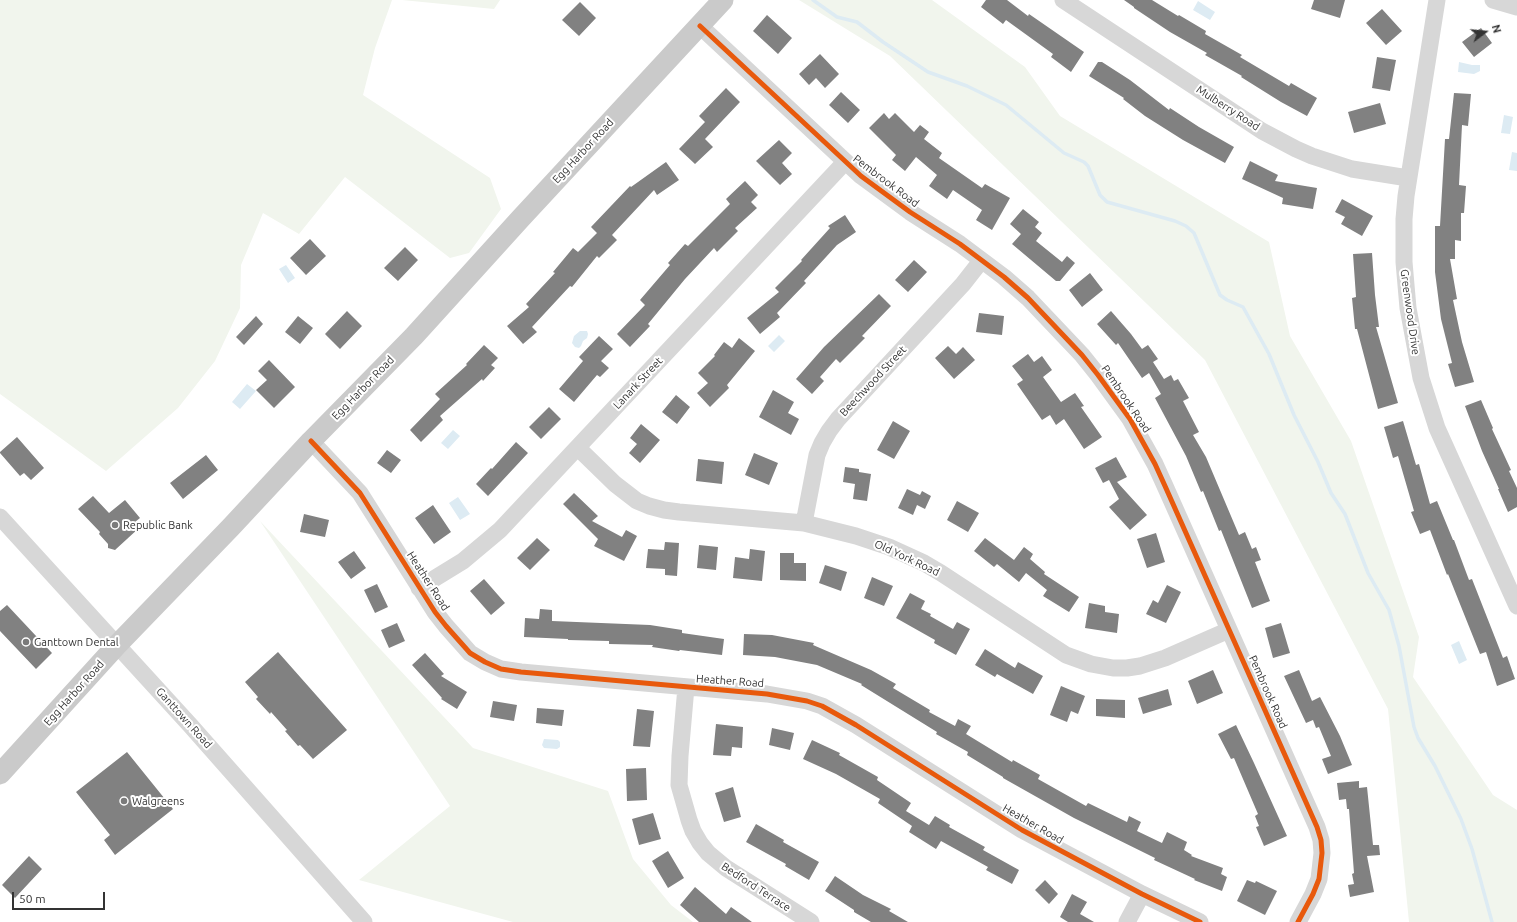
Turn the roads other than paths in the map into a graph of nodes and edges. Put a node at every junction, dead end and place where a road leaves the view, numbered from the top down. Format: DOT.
graph roads {
  1 [pos="723,0"];
  2 [pos="1064,0"];
  3 [pos="1437,0"];
  4 [pos="1493,0"];
  5 [pos="1517,7"];
  6 [pos="700,26"];
  7 [pos="845,162"];
  8 [pos="1408,178"];
  9 [pos="981,261"];
  10 [pos="311,441"];
  11 [pos="578,448"];
  12 [pos="0,518"];
  13 [pos="804,523"];
  14 [pos="419,588"];
  15 [pos="1516,602"];
  16 [pos="1229,630"];
  17 [pos="116,645"];
  18 [pos="686,687"];
  19 [pos="0,774"];
  20 [pos="1142,894"];
  21 [pos="364,922"];
  22 [pos="811,922"];
  23 [pos="1127,922"];
  24 [pos="1200,922"];
  25 [pos="1298,922"];
  1 -- 6 [label="main road, Egg Harbor Road"];
  2 -- 8 [label="street, Mulberry Road"];
  3 -- 8 [label="street, Greenwood Drive"];
  4 -- 5 [label="street"];
  6 -- 7 [label="street, Pembrook Road"];
  6 -- 10 [label="main road, Egg Harbor Road"];
  7 -- 9 [label="street, Pembrook Road"];
  7 -- 11 [label="street, Lanark Street"];
  8 -- 15 [label="street, Greenwood Drive"];
  9 -- 13 [label="street, Beechwood Street"];
  9 -- 16 [label="street, Pembrook Road"];
  10 -- 14 [label="street, Heather Road"];
  10 -- 17 [label="main road, Egg Harbor Road"];
  11 -- 13 [label="street, Old York Road"];
  11 -- 14 [label="street, Lanark Street"];
  12 -- 17 [label="street, Ganttown Road"];
  13 -- 16 [label="street, Old York Road"];
  14 -- 18 [label="street, Heather Road"];
  16 -- 25 [label="street, Pembrook Road"];
  17 -- 19 [label="main road, Egg Harbor Road"];
  17 -- 21 [label="street, Ganttown Road"];
  18 -- 20 [label="street, Heather Road"];
  18 -- 22 [label="street, Bedford Terrace"];
  20 -- 23 [label="street"];
  20 -- 24 [label="street, Heather Road"];
}
